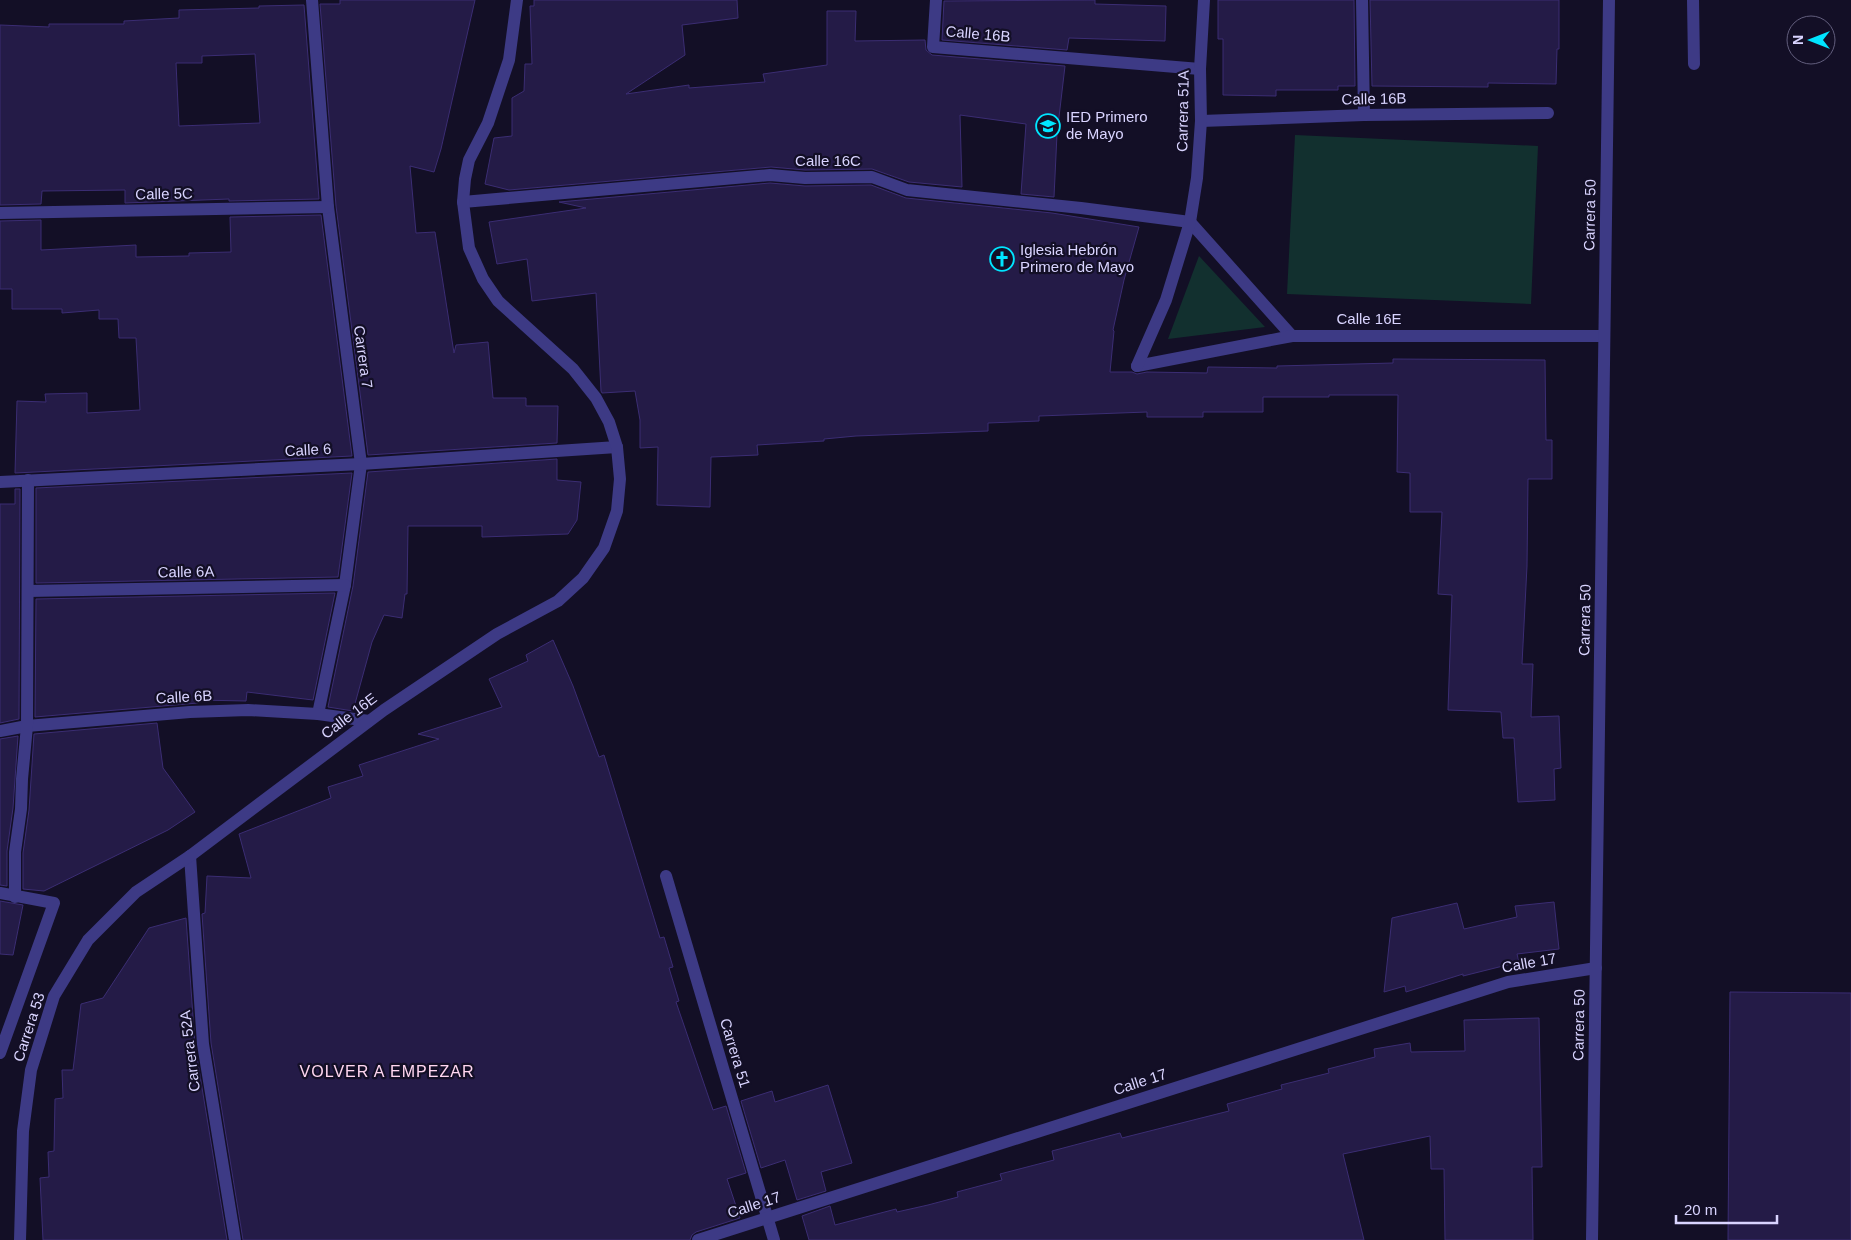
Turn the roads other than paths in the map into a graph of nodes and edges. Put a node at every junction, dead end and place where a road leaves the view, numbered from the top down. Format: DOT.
graph roads {
  1 [pos="312,0"];
  2 [pos="517,0"];
  3 [pos="936,0"];
  4 [pos="1204,0"];
  5 [pos="1362,0"];
  6 [pos="1609,0"];
  7 [pos="1693,0"];
  8 [pos="1694,64"];
  9 [pos="1200,69"];
  10 [pos="1548,113"];
  11 [pos="1364,115"];
  12 [pos="1201,121"];
  13 [pos="463,202"];
  14 [pos="328,207"];
  15 [pos="0,213"];
  16 [pos="1190,222"];
  17 [pos="1292,336"];
  18 [pos="1604,336"];
  19 [pos="1137,366"];
  20 [pos="616,447"];
  21 [pos="361,464"];
  22 [pos="28,480"];
  23 [pos="0,482"];
  24 [pos="345,585"];
  25 [pos="28,592"];
  26 [pos="318,714"];
  27 [pos="370,721"];
  28 [pos="27,726"];
  29 [pos="0,731"];
  30 [pos="190,856"];
  31 [pos="169,871"];
  32 [pos="666,876"];
  33 [pos="0,893"];
  34 [pos="16,897"];
  35 [pos="1596,968"];
  36 [pos="0,1053"];
  37 [pos="768,1217"];
  38 [pos="20,1240"];
  39 [pos="235,1240"];
  40 [pos="698,1240"];
  41 [pos="774,1240"];
  42 [pos="1592,1240"];
  1 -- 14 [label="street, Carrera 7"];
  2 -- 13 [label="street, Calle 16E"];
  3 -- 9 [label="street, Calle 16B"];
  4 -- 9 [label="street, Carrera 51A"];
  5 -- 11 [label="street"];
  6 -- 18 [label="street, Carrera 50"];
  7 -- 8 [label="street"];
  9 -- 12 [label="street, Carrera 51A"];
  10 -- 11 [label="street, Calle 16B"];
  11 -- 12 [label="street, Calle 16B"];
  12 -- 16 [label="street, Carrera 51A"];
  13 -- 16 [label="street, Calle 16C"];
  13 -- 20 [label="street, Calle 16E"];
  14 -- 15 [label="street, Calle 5C"];
  14 -- 21 [label="street, Carrera 7"];
  16 -- 17 [label="street"];
  16 -- 19 [label="street, Carrera 51A"];
  17 -- 18 [label="street, Calle 16E"];
  17 -- 19 [label="street, Calle 16E"];
  18 -- 35 [label="street, Carrera 50"];
  20 -- 21 [label="street, Calle 6"];
  20 -- 27 [label="street, Calle 16E"];
  21 -- 22 [label="street, Calle 6"];
  21 -- 24 [label="street, Carrera 7"];
  22 -- 23 [label="street, Calle 6"];
  22 -- 25 [label="street"];
  24 -- 25 [label="street, Calle 6A"];
  24 -- 26 [label="street, Carrera 7"];
  25 -- 28 [label="street"];
  26 -- 27 [label="street, Calle 6B"];
  26 -- 28 [label="street, Calle 6B"];
  27 -- 30 [label="street, Calle 16E"];
  28 -- 29 [label="street, Calle 6B"];
  28 -- 34 [label="street"];
  30 -- 31 [label="street, Calle 16E"];
  30 -- 39 [label="street, Carrera 52A"];
  31 -- 38 [label="street, Carrera 53"];
  32 -- 37 [label="street, Carrera 51"];
  33 -- 34 [label="street"];
  34 -- 36 [label="street"];
  35 -- 37 [label="street, Calle 17"];
  35 -- 42 [label="street, Carrera 50"];
  37 -- 40 [label="street, Calle 17"];
  37 -- 41 [label="street, Carrera 51"];
}
